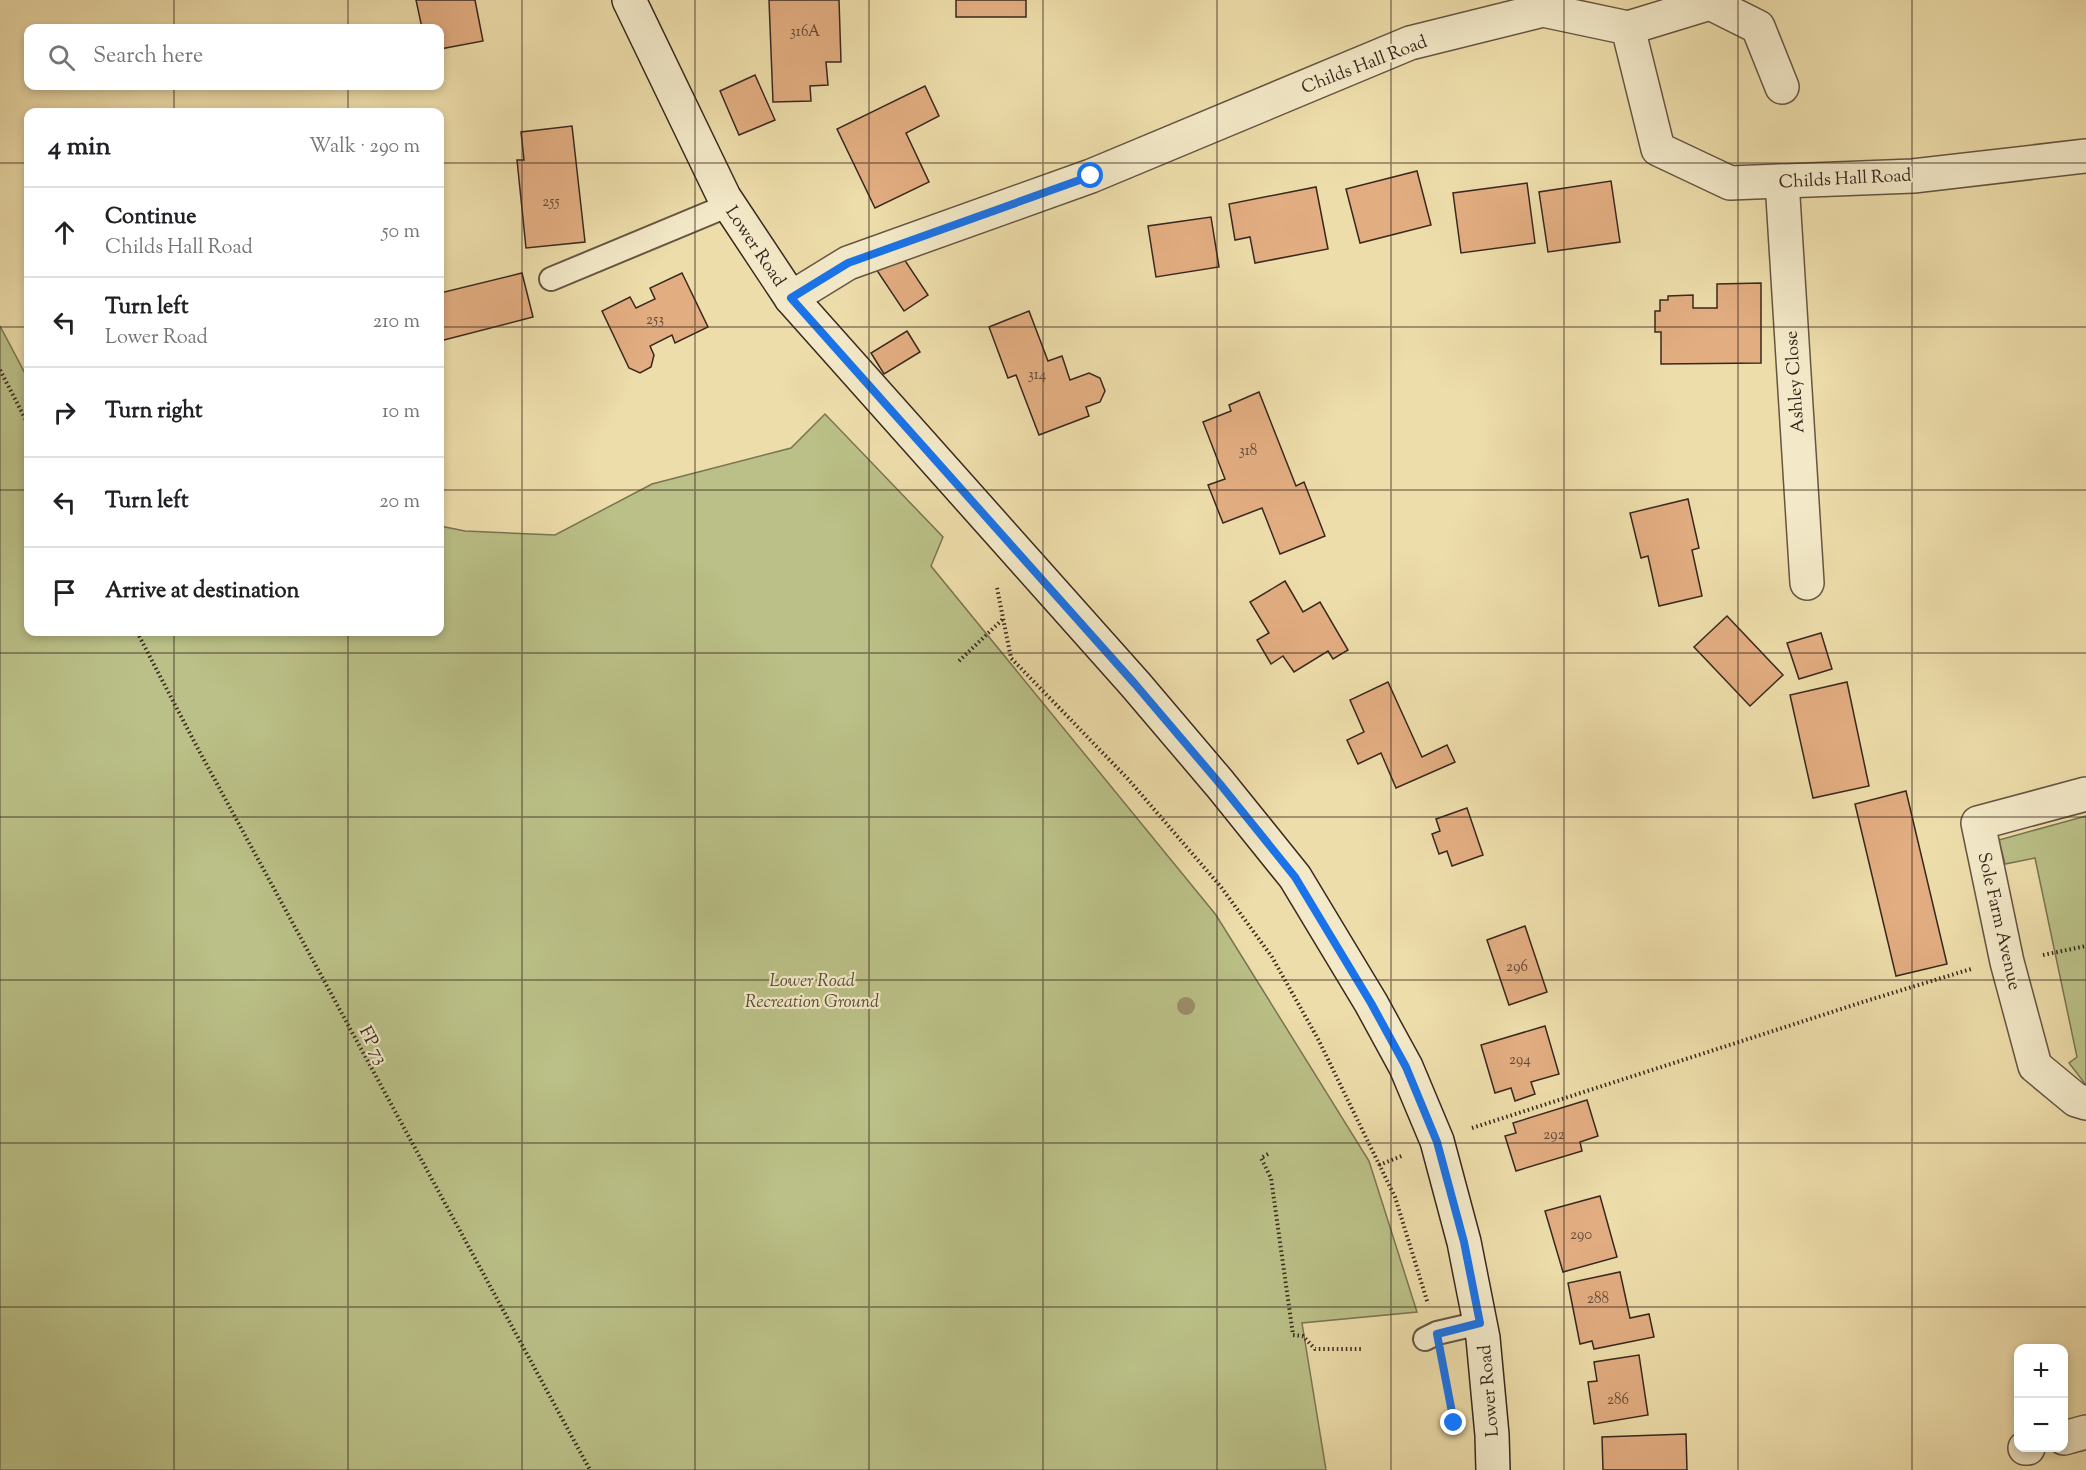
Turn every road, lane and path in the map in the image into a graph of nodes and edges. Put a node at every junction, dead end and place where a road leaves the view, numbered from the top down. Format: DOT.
graph roads {
  1 [pos="629,0"];
  2 [pos="1628,28"];
  3 [pos="1782,87"];
  4 [pos="2086,156"];
  5 [pos="1782,182"];
  6 [pos="729,205"];
  7 [pos="551,279"];
  8 [pos="791,298"];
  9 [pos="0,370"];
  10 [pos="24,416"];
  11 [pos="1807,584"];
  12 [pos="1004,617"];
  13 [pos="139,636"];
  14 [pos="1011,658"];
  15 [pos="959,662"];
  16 [pos="2086,794"];
  17 [pos="2086,946"];
  18 [pos="2007,962"];
  19 [pos="2086,1103"];
  20 [pos="1468,1130"];
  21 [pos="1268,1154"];
  22 [pos="1480,1323"];
  23 [pos="1431,1336"];
  24 [pos="1361,1349"];
  25 [pos="1448,1389"];
  26 [pos="2086,1432"];
  27 [pos="2068,1437"];
  28 [pos="590,1470"];
  29 [pos="1493,1470"];
  1 -- 6 [label="street, Lower Road"];
  2 -- 3 [label="street"];
  2 -- 5 [label="street, Childs Hall Road"];
  2 -- 8 [label="street, Childs Hall Road"];
  4 -- 5 [label="street, Childs Hall Road"];
  5 -- 11 [label="street, Ashley Close"];
  6 -- 7 [label="lane"];
  6 -- 8 [label="street, Lower Road"];
  8 -- 22 [label="street, Lower Road"];
  9 -- 10 [label="path"];
  12 -- 15 [label="path"];
  13 -- 28 [label="path, FP 73"];
  14 -- 23 [label="path"];
  16 -- 18 [label="street, Sole Farm Avenue"];
  17 -- 18 [label="path"];
  18 -- 19 [label="street, Sole Farm Avenue"];
  18 -- 20 [label="path"];
  21 -- 24 [label="path"];
  22 -- 23 [label="lane"];
  22 -- 29 [label="street, Lower Road"];
  23 -- 25 [label="path"];
  26 -- 27 [label="street"];
}
